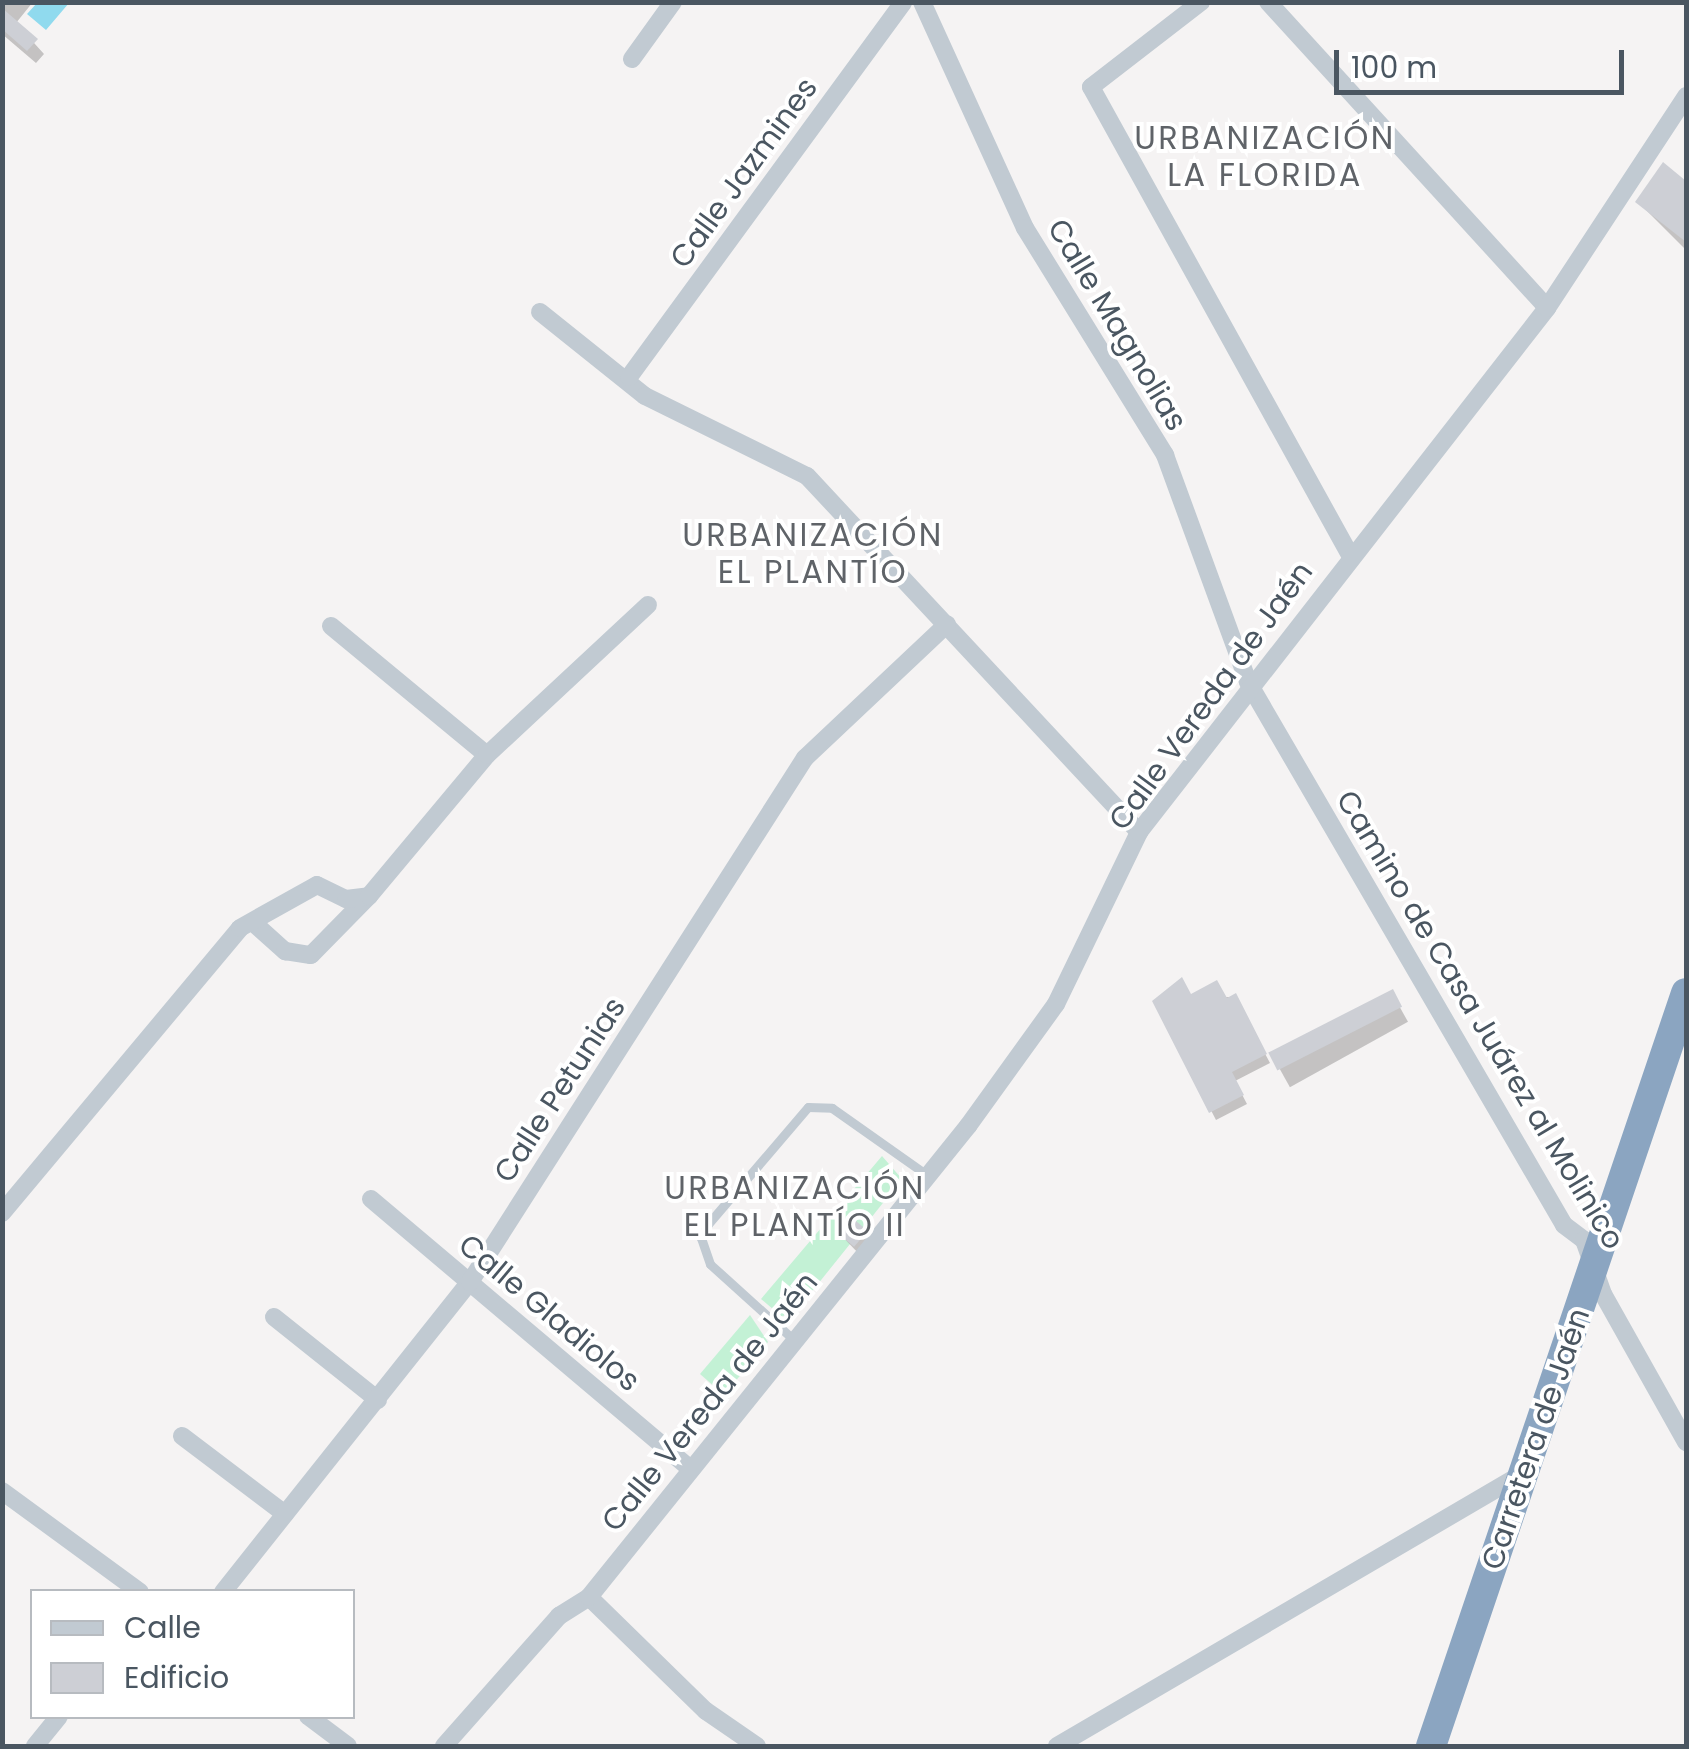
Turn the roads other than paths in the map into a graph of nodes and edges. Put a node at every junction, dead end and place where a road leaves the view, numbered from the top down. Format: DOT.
graph roads {
  1 [pos="673,2"];
  2 [pos="903,2"];
  3 [pos="922,2"];
  4 [pos="1201,2"];
  5 [pos="1268,2"];
  6 [pos="632,59"];
  7 [pos="1686,96"];
  8 [pos="1547,308"];
  9 [pos="540,312"];
  10 [pos="629,377"];
  11 [pos="1350,555"];
  12 [pos="648,605"];
  13 [pos="947,624"];
  14 [pos="331,626"];
  15 [pos="1248,682"];
  16 [pos="487,755"];
  17 [pos="1139,832"];
  18 [pos="369,896"];
  19 [pos="257,926"];
  20 [pos="1686,994"];
  21 [pos="928,1175"];
  22 [pos="370,1198"];
  23 [pos="2,1213"];
  24 [pos="1590,1253"];
  25 [pos="470,1282"];
  26 [pos="274,1317"];
  27 [pos="795,1340"];
  28 [pos="378,1400"];
  29 [pos="182,1436"];
  30 [pos="1686,1442"];
  31 [pos="691,1469"];
  32 [pos="1525,1472"];
  33 [pos="2,1492"];
  34 [pos="285,1514"];
  35 [pos="136,1589"];
  36 [pos="225,1589"];
  37 [pos="589,1598"];
  38 [pos="57,1719"];
  39 [pos="312,1719"];
  40 [pos="36,1746"];
  41 [pos="348,1746"];
  42 [pos="444,1746"];
  43 [pos="757,1746"];
  44 [pos="1057,1746"];
  45 [pos="1432,1746"];
  1 -- 6 [label="street"];
  2 -- 10 [label="street, Calle Jazmines"];
  3 -- 15 [label="street, Calle Magnolias"];
  4 -- 11 [label="street"];
  5 -- 8 [label="street"];
  7 -- 8 [label="street, Calle Vereda de Jaén"];
  8 -- 11 [label="street, Calle Vereda de Jaén"];
  9 -- 10 [label="street"];
  10 -- 13 [label="street"];
  11 -- 15 [label="street, Calle Vereda de Jaén"];
  12 -- 16 [label="street"];
  13 -- 17 [label="street"];
  13 -- 25 [label="street, Calle Petunias"];
  14 -- 16 [label="street"];
  15 -- 17 [label="street, Calle Vereda de Jaén"];
  15 -- 24 [label="street, Camino de Casa Juárez al Molinico"];
  16 -- 18 [label="street"];
  17 -- 21 [label="street, Calle Vereda de Jaén"];
  18 -- 19 [label="street"];
  18 -- 19 [label="street"];
  19 -- 23 [label="street"];
  20 -- 24 [label="highway, Carretera de Jaén"];
  21 -- 27 [label="street, Calle Vereda de Jaén"];
  21 -- 27 [label="lane"];
  22 -- 25 [label="street, Calle Gladiolos"];
  24 -- 30 [label="street, Camino de Casa Juárez al Molinico"];
  24 -- 32 [label="highway, Carretera de Jaén"];
  25 -- 28 [label="street, Calle Petunias"];
  25 -- 31 [label="street, Calle Gladiolos"];
  26 -- 28 [label="street"];
  27 -- 31 [label="street, Calle Vereda de Jaén"];
  28 -- 34 [label="street, Calle Petunias"];
  29 -- 34 [label="street"];
  31 -- 37 [label="street, Calle Vereda de Jaén"];
  32 -- 44 [label="street"];
  32 -- 45 [label="highway, Carretera de Jaén"];
  33 -- 35 [label="street"];
  34 -- 36 [label="street, Calle Petunias"];
  37 -- 42 [label="street, Calle Vereda de Jaén"];
  37 -- 43 [label="street"];
  38 -- 40 [label="street"];
  39 -- 41 [label="street"];
}
